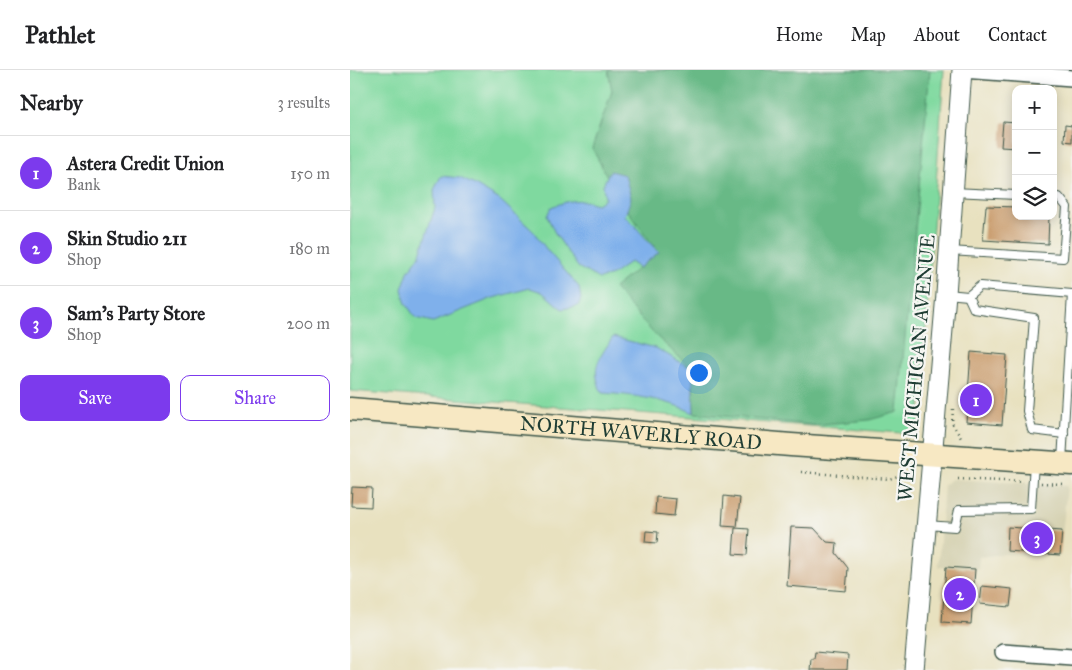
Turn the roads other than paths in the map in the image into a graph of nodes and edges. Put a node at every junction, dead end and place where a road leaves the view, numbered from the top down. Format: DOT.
graph roads {
  1 [pos="962,70"];
  2 [pos="1072,78"];
  3 [pos="953,192"];
  4 [pos="1012,195"];
  5 [pos="1057,197"];
  6 [pos="949,251"];
  7 [pos="946,294"];
  8 [pos="968,296"];
  9 [pos="350,409"];
  10 [pos="1064,434"];
  11 [pos="932,455"];
  12 [pos="1034,460"];
  13 [pos="1066,470"];
  14 [pos="926,525"];
  15 [pos="1003,652"];
  16 [pos="1072,657"];
  17 [pos="914,670"];
  1 -- 2 [label="street"];
  1 -- 3 [label="street, WEST MICHIGAN AVENUE"];
  3 -- 4 [label="lane"];
  3 -- 6 [label="street, WEST MICHIGAN AVENUE"];
  5 -- 6 [label="lane"];
  6 -- 7 [label="street, WEST MICHIGAN AVENUE"];
  7 -- 8 [label="lane"];
  7 -- 11 [label="street, WEST MICHIGAN AVENUE"];
  8 -- 10 [label="lane"];
  8 -- 10 [label="lane"];
  9 -- 11 [label="main road, NORTH WAVERLY ROAD"];
  10 -- 13 [label="lane"];
  11 -- 12 [label="main road, NORTH WAVERLY ROAD"];
  11 -- 14 [label="street, WEST MICHIGAN AVENUE"];
  12 -- 13 [label="main road, NORTH WAVERLY ROAD"];
  12 -- 14 [label="lane"];
  14 -- 17 [label="street, WEST MICHIGAN AVENUE"];
  15 -- 16 [label="street"];
}
